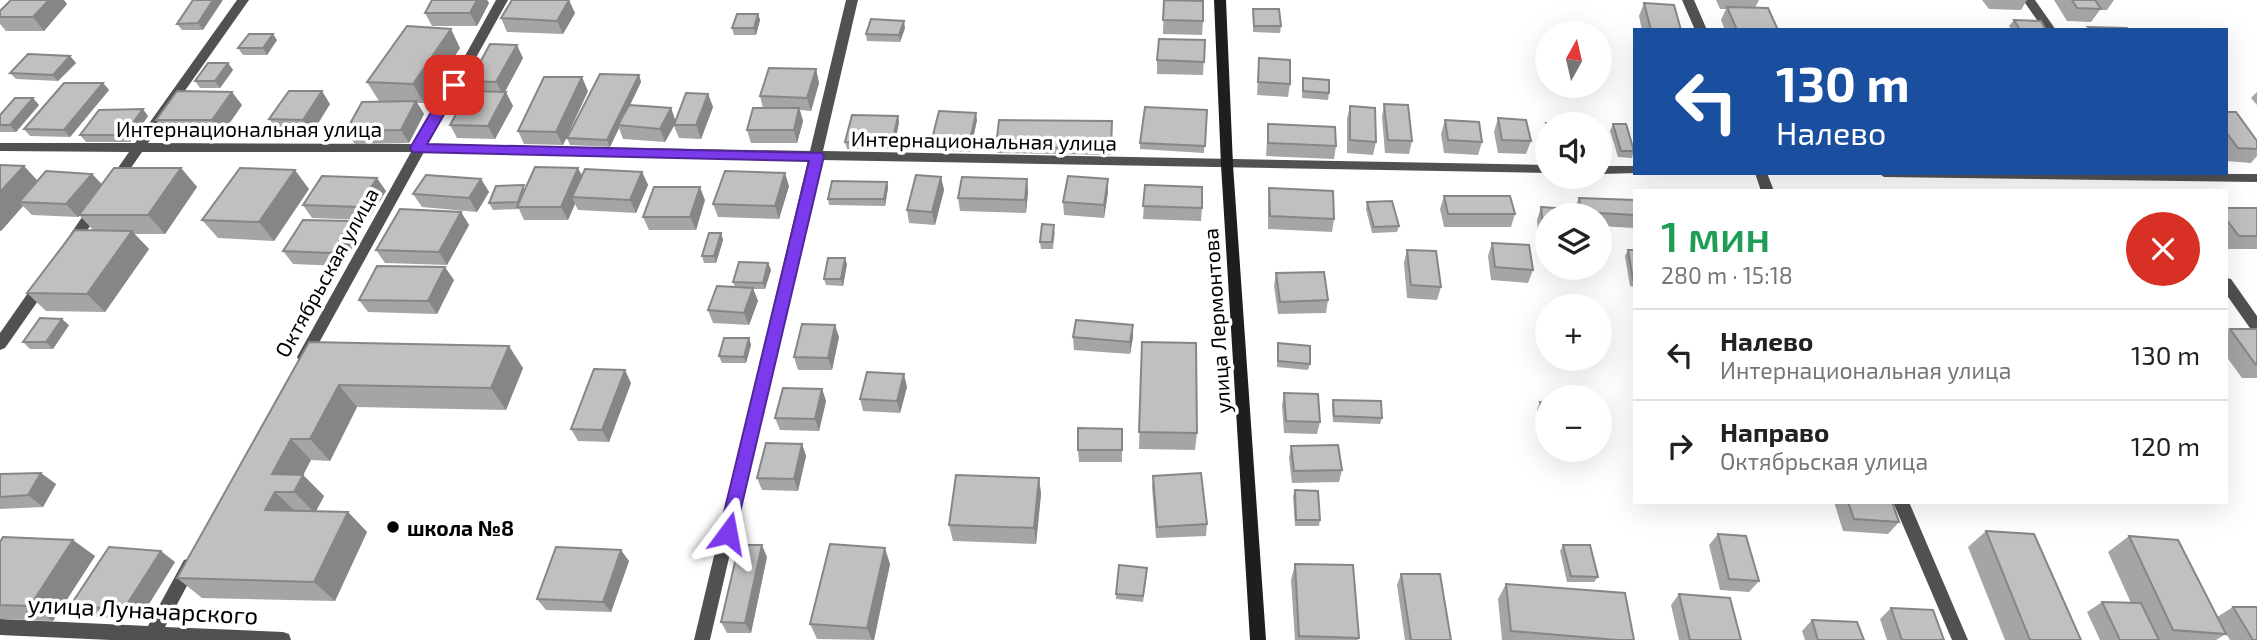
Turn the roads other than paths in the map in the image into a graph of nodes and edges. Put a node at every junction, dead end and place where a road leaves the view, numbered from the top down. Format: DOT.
graph roads {
  1 [pos="243,0"];
  2 [pos="502,0"];
  3 [pos="852,0"];
  4 [pos="1220,0"];
  5 [pos="1688,0"];
  6 [pos="2029,0"];
  7 [pos="1699,28"];
  8 [pos="2049,28"];
  9 [pos="0,146"];
  10 [pos="138,147"];
  11 [pos="418,148"];
  12 [pos="817,156"];
  13 [pos="1227,165"];
  14 [pos="1535,169"];
  15 [pos="1612,170"];
  16 [pos="1633,170"];
  17 [pos="2150,175"];
  18 [pos="2257,178"];
  19 [pos="2228,286"];
  20 [pos="2257,327"];
  21 [pos="0,344"];
  22 [pos="298,367"];
  23 [pos="1903,504"];
  24 [pos="199,549"];
  25 [pos="0,627"];
  26 [pos="151,637"];
  27 [pos="283,640"];
  28 [pos="702,640"];
  29 [pos="1258,640"];
  30 [pos="1960,640"];
  1 -- 10 [label="street"];
  2 -- 11 [label="street, Октябрьская улица"];
  3 -- 12 [label="street"];
  4 -- 13 [label="street, улица Лермонтова"];
  5 -- 7 [label="street"];
  6 -- 8 [label="street"];
  9 -- 10 [label="street, Интернациональная улица"];
  10 -- 11 [label="street, Интернациональная улица"];
  10 -- 21 [label="street"];
  11 -- 12 [label="street, Интернациональная улица"];
  11 -- 22 [label="street, Октябрьская улица"];
  12 -- 13 [label="street, Интернациональная улица"];
  12 -- 28 [label="street"];
  13 -- 14 [label="street, Интернациональная улица"];
  13 -- 29 [label="street, улица Лермонтова"];
  15 -- 16 [label="street"];
  17 -- 18 [label="street"];
  19 -- 20 [label="street"];
  23 -- 30 [label="street"];
  24 -- 26 [label="street"];
  25 -- 26 [label="street, улица Луначарского"];
  26 -- 27 [label="street, улица Луначарского"];
}
